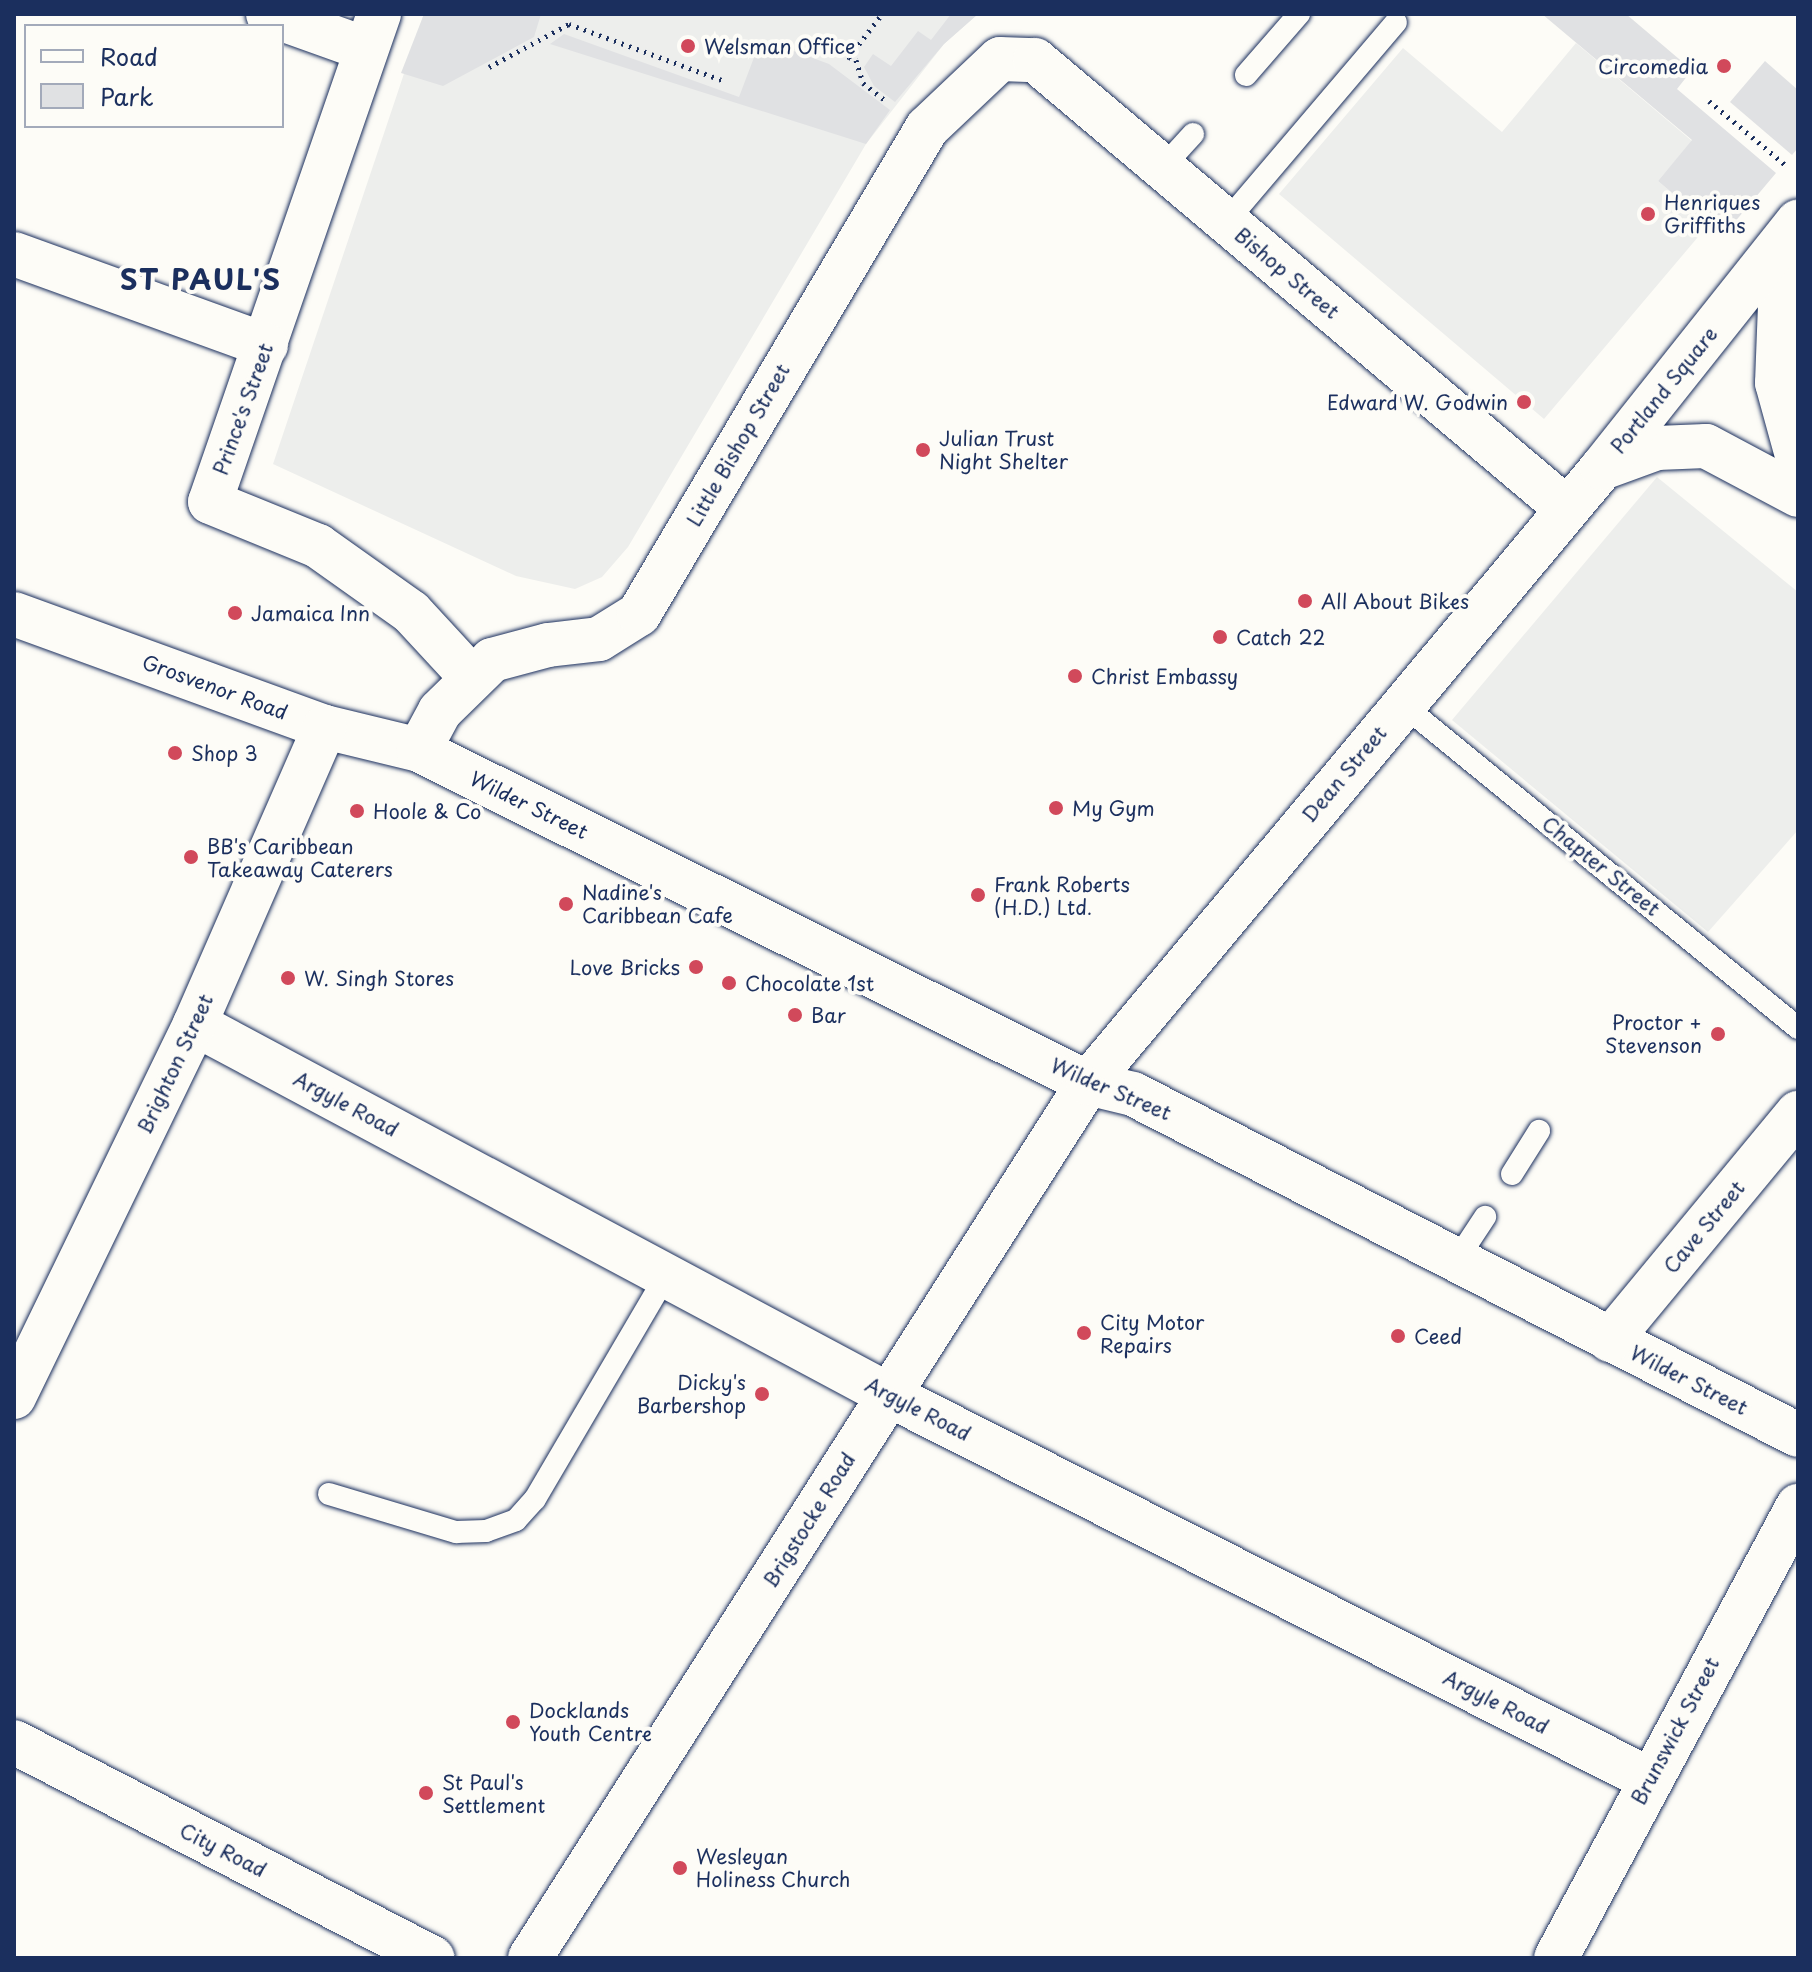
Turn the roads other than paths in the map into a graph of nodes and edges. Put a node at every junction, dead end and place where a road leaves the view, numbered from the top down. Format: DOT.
graph roads {
  1 [pos="268,14"];
  2 [pos="1299,14"];
  3 [pos="1396,22"];
  4 [pos="372,31"];
  5 [pos="1000,59"];
  6 [pos="1246,75"];
  7 [pos="1193,134"];
  8 [pos="1162,168"];
  9 [pos="1226,222"];
  10 [pos="1798,222"];
  11 [pos="1798,231"];
  12 [pos="14,254"];
  13 [pos="266,345"];
  14 [pos="1798,459"];
  15 [pos="1602,468"];
  16 [pos="1798,495"];
  17 [pos="1567,509"];
  18 [pos="14,614"];
  19 [pos="471,677"];
  20 [pos="1403,705"];
  21 [pos="325,727"];
  22 [pos="419,750"];
  23 [pos="195,1024"];
  24 [pos="1798,1028"];
  25 [pos="1088,1083"];
  26 [pos="1798,1113"];
  27 [pos="1539,1131"];
  28 [pos="1512,1174"];
  29 [pos="1485,1217"];
  30 [pos="1456,1261"];
  31 [pos="667,1274"];
  32 [pos="1610,1340"];
  33 [pos="889,1395"];
  34 [pos="14,1397"];
  35 [pos="1798,1435"];
  36 [pos="329,1494"];
  37 [pos="1798,1506"];
  38 [pos="14,1742"];
  39 [pos="1649,1779"];
  40 [pos="433,1958"];
  41 [pos="530,1958"];
  42 [pos="1556,1958"];
  1 -- 4 [label="street"];
  2 -- 6 [label="lane"];
  3 -- 9 [label="lane"];
  4 -- 13 [label="street, Prince's Street"];
  5 -- 8 [label="street, Bishop Street"];
  5 -- 19 [label="street, Little Bishop Street"];
  7 -- 8 [label="lane"];
  8 -- 9 [label="street, Bishop Street"];
  9 -- 17 [label="street, Bishop Street"];
  10 -- 15 [label="street, Portland Square"];
  11 -- 14 [label="street"];
  12 -- 13 [label="street"];
  13 -- 19 [label="street, Prince's Street"];
  15 -- 16 [label="street, Portland Square"];
  15 -- 17 [label="street, Dean Street"];
  17 -- 20 [label="street, Dean Street"];
  18 -- 21 [label="street, Grosvenor Road"];
  19 -- 22 [label="street, Little Bishop Street"];
  20 -- 24 [label="lane, Chapter Street"];
  20 -- 25 [label="street, Dean Street"];
  21 -- 22 [label="street, Grosvenor Road"];
  21 -- 23 [label="street, Brighton Street"];
  22 -- 25 [label="street, Wilder Street"];
  23 -- 31 [label="street, Argyle Road"];
  23 -- 34 [label="street, Brighton Street"];
  25 -- 30 [label="street, Wilder Street"];
  25 -- 33 [label="street, Brigstocke Road"];
  26 -- 32 [label="street, Cave Street"];
  27 -- 28 [label="lane"];
  29 -- 30 [label="lane"];
  30 -- 32 [label="street, Wilder Street"];
  31 -- 33 [label="street, Argyle Road"];
  31 -- 36 [label="lane"];
  32 -- 35 [label="street, Wilder Street"];
  33 -- 39 [label="street, Argyle Road"];
  33 -- 41 [label="street, Brigstocke Road"];
  37 -- 39 [label="street, Brunswick Street"];
  38 -- 40 [label="street, City Road"];
  39 -- 42 [label="street, Brunswick Street"];
}
